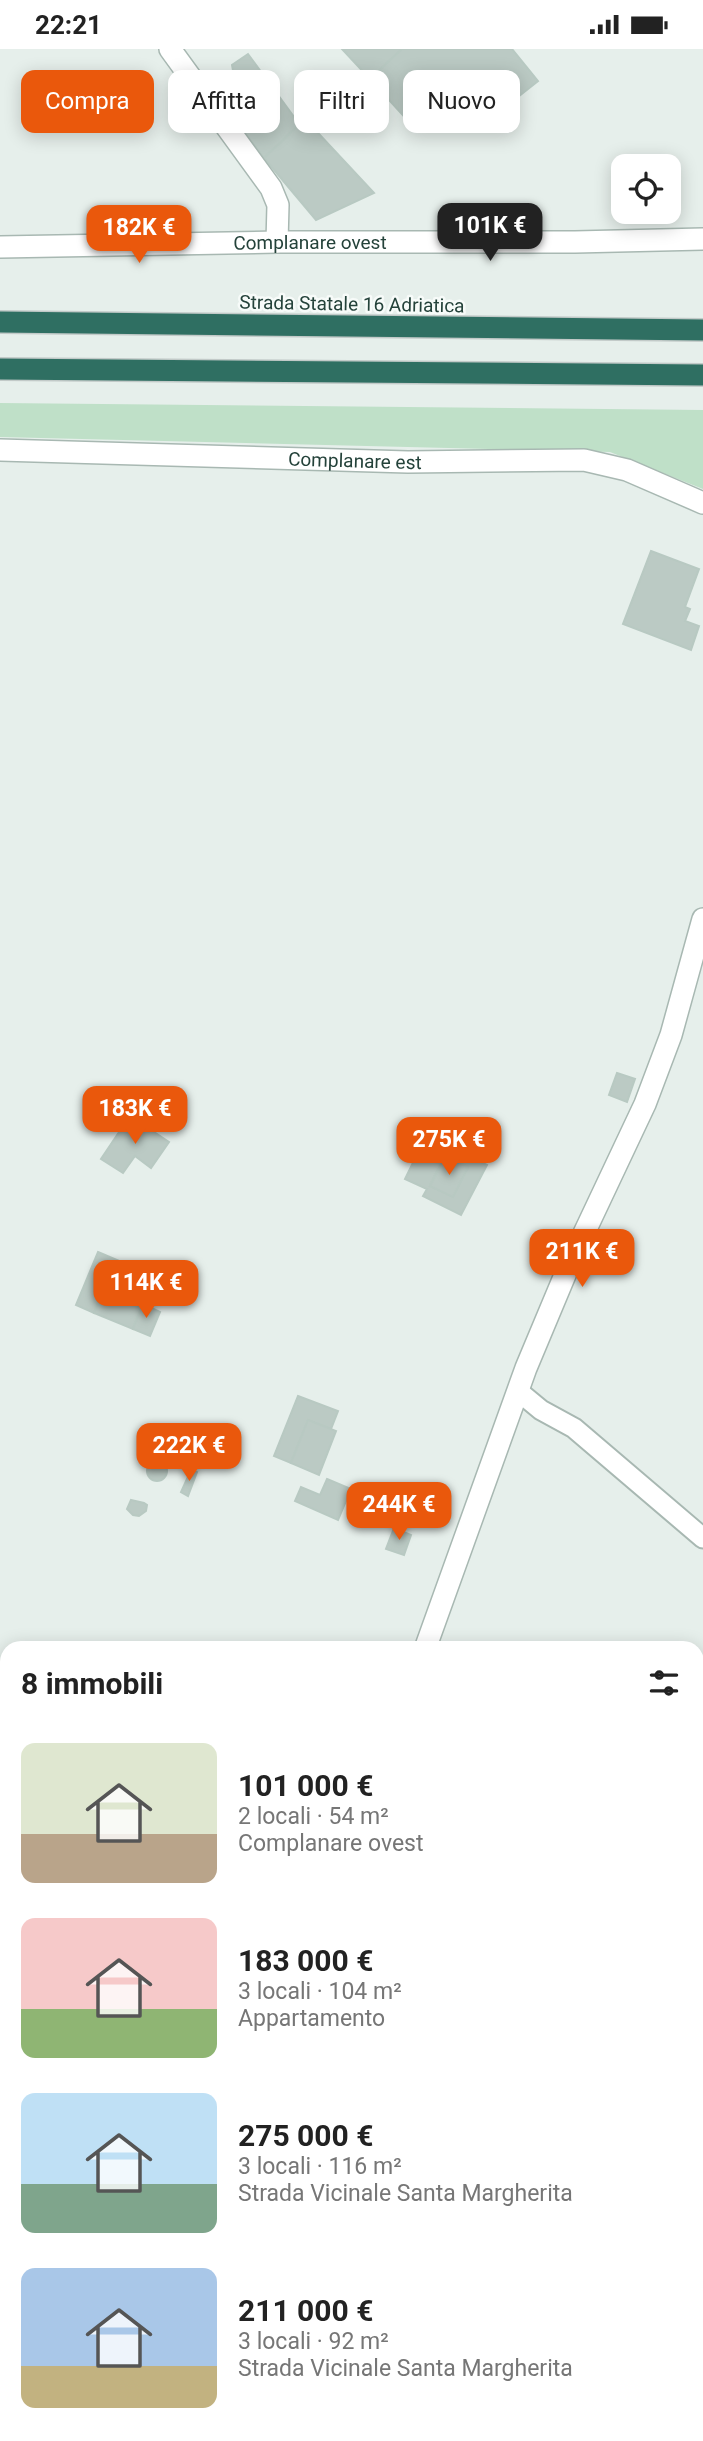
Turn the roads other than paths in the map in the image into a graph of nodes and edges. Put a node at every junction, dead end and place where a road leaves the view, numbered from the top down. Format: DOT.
graph roads {
  1 [pos="170,49"];
  2 [pos="703,239"];
  3 [pos="277,242"];
  4 [pos="0,247"];
  5 [pos="0,322"];
  6 [pos="703,330"];
  7 [pos="0,369"];
  8 [pos="703,375"];
  9 [pos="0,450"];
  10 [pos="703,503"];
  11 [pos="703,919"];
  12 [pos="518,1391"];
  13 [pos="703,1538"];
  14 [pos="428,1641"];
  1 -- 3 [label="street"];
  2 -- 3 [label="street, Complanare ovest"];
  3 -- 4 [label="street, Complanare ovest"];
  5 -- 6 [label="highway, Strada Statale 16 Adriatica"];
  7 -- 8 [label="highway"];
  9 -- 10 [label="street, Complanare est"];
  11 -- 12 [label="street"];
  12 -- 13 [label="lane"];
  12 -- 14 [label="street"];
}
